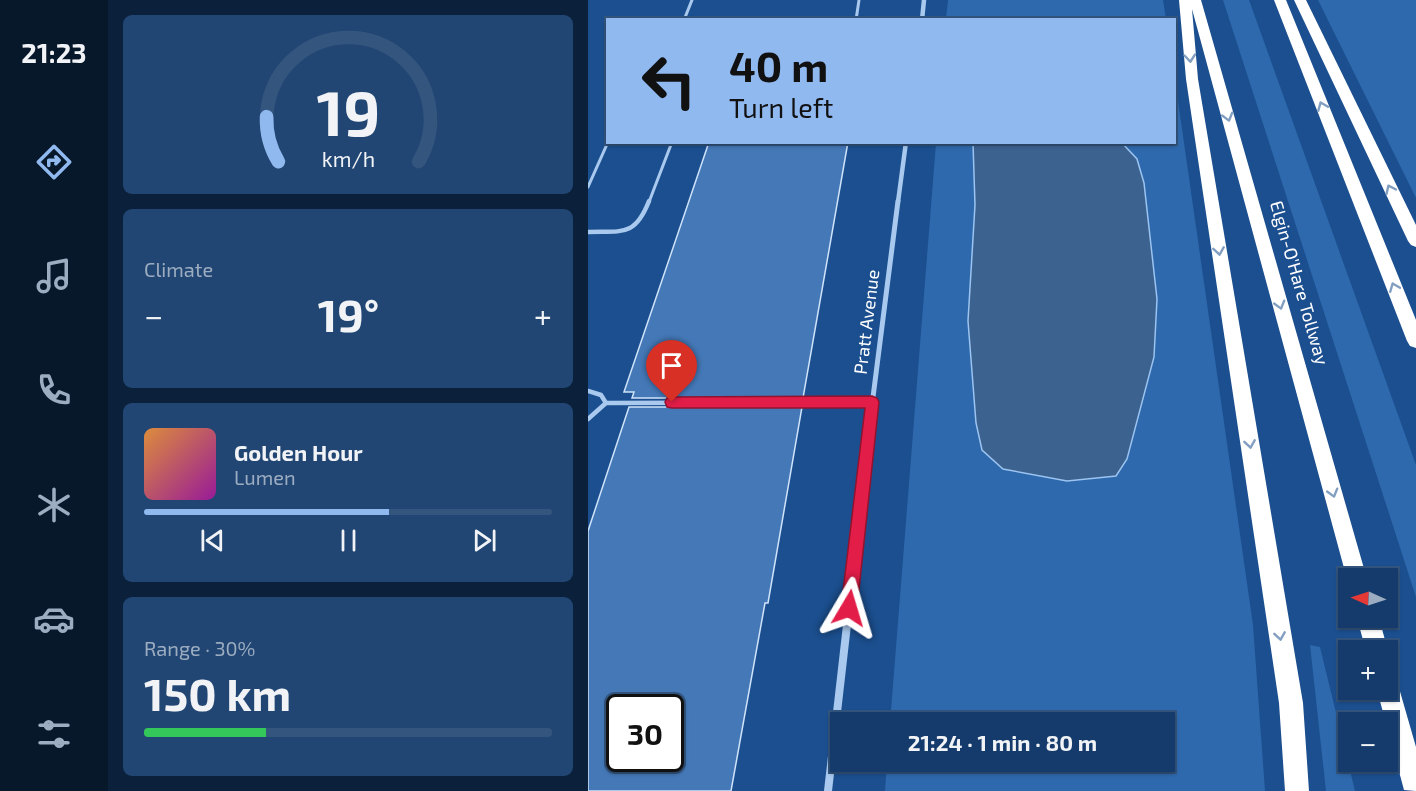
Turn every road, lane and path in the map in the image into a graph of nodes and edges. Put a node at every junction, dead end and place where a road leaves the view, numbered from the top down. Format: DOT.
graph roads {
  1 [pos="692,0"];
  2 [pos="859,0"];
  3 [pos="924,0"];
  4 [pos="1185,0"];
  5 [pos="1195,0"];
  6 [pos="1280,0"];
  7 [pos="1300,0"];
  8 [pos="685,18"];
  9 [pos="855,18"];
  10 [pos="922,18"];
  11 [pos="608,144"];
  12 [pos="671,144"];
  13 [pos="906,144"];
  14 [pos="588,187"];
  15 [pos="588,232"];
  16 [pos="1416,241"];
  17 [pos="1416,341"];
  18 [pos="588,392"];
  19 [pos="872,402"];
  20 [pos="606,403"];
  21 [pos="588,419"];
  22 [pos="1354,568"];
  23 [pos="1391,700"];
  24 [pos="1416,790"];
  25 [pos="828,791"];
  26 [pos="1297,791"];
  1 -- 8 [label="lane"];
  2 -- 9 [label="lane"];
  3 -- 10 [label="street"];
  4 -- 26 [label="highway, one-way"];
  5 -- 22 [label="highway, Elgin-O'Hare Tollway, one-way"];
  17 -- 6 [label="highway, one-way"];
  16 -- 7 [label="highway, one-way"];
  11 -- 14 [label="lane"];
  12 -- 15 [label="lane"];
  13 -- 19 [label="street, Pratt Avenue"];
  18 -- 20 [label="lane"];
  19 -- 20 [label="lane"];
  19 -- 25 [label="street, Pratt Avenue"];
  20 -- 21 [label="lane"];
  23 -- 24 [label="highway"];
}
